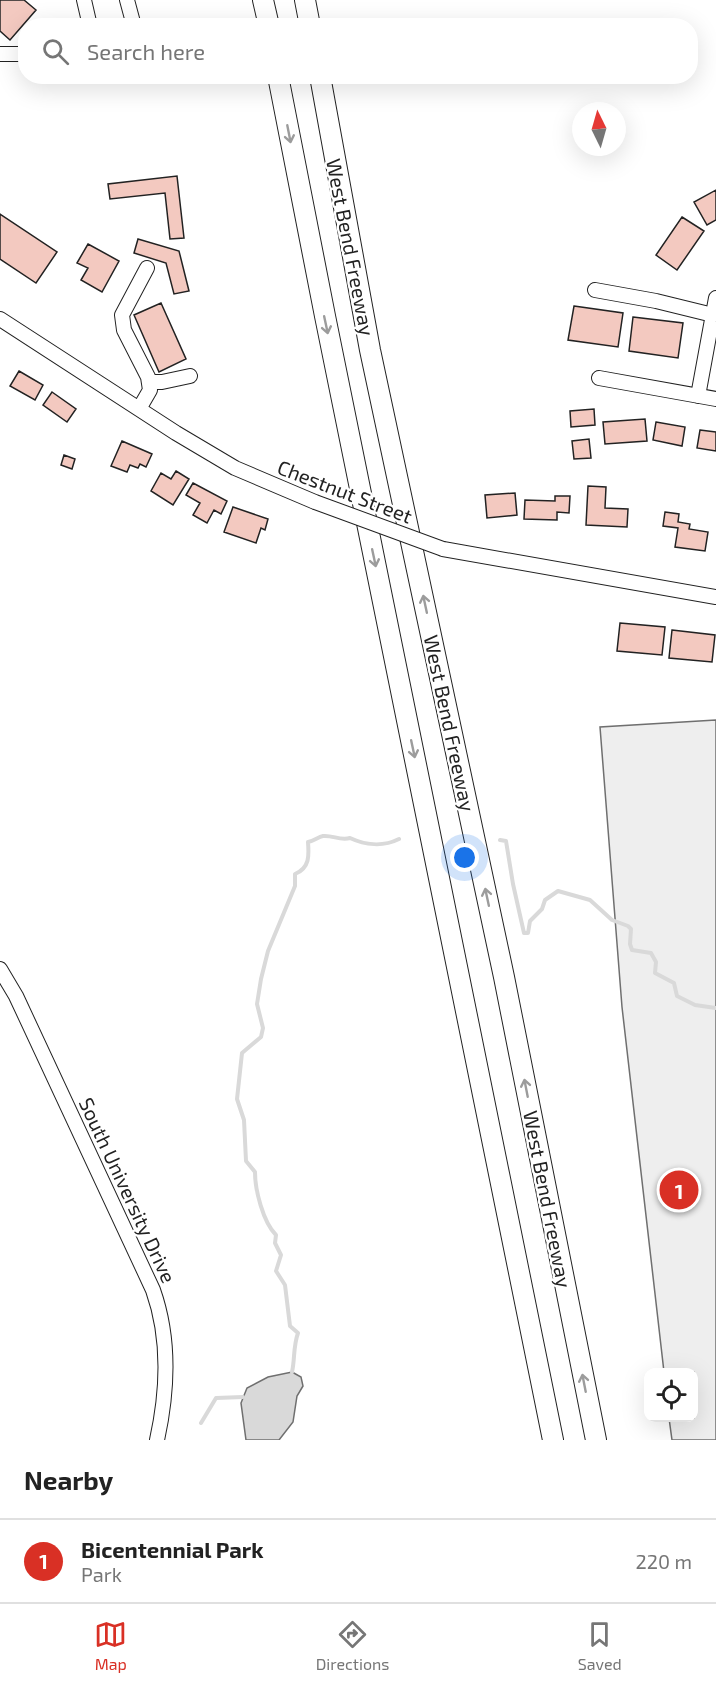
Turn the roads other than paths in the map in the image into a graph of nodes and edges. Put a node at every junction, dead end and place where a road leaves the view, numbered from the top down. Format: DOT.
graph roads {
  1 [pos="84,0"];
  2 [pos="127,0"];
  3 [pos="88,18"];
  4 [pos="132,18"];
  5 [pos="0,54"];
  6 [pos="18,54"];
  7 [pos="280,84"];
  8 [pos="321,84"];
  9 [pos="147,268"];
  10 [pos="595,290"];
  11 [pos="716,298"];
  12 [pos="0,319"];
  13 [pos="713,323"];
  14 [pos="190,376"];
  15 [pos="599,378"];
  16 [pos="148,382"];
  17 [pos="698,396"];
  18 [pos="716,399"];
  19 [pos="139,409"];
  20 [pos="716,597"];
  21 [pos="0,969"];
  22 [pos="158,1440"];
  23 [pos="553,1440"];
  24 [pos="596,1440"];
  1 -- 3 [label="street"];
  2 -- 4 [label="street"];
  5 -- 6 [label="street"];
  7 -- 23 [label="highway, West Bend Freeway, one-way"];
  24 -- 8 [label="highway, West Bend Freeway, one-way"];
  9 -- 16 [label="street"];
  10 -- 13 [label="street"];
  11 -- 13 [label="street"];
  12 -- 19 [label="street, Chestnut Street"];
  13 -- 17 [label="street"];
  14 -- 16 [label="street"];
  15 -- 17 [label="street"];
  16 -- 19 [label="street"];
  17 -- 18 [label="street"];
  19 -- 20 [label="street, Chestnut Street, bridge"];
  21 -- 22 [label="street, South University Drive"];
}
